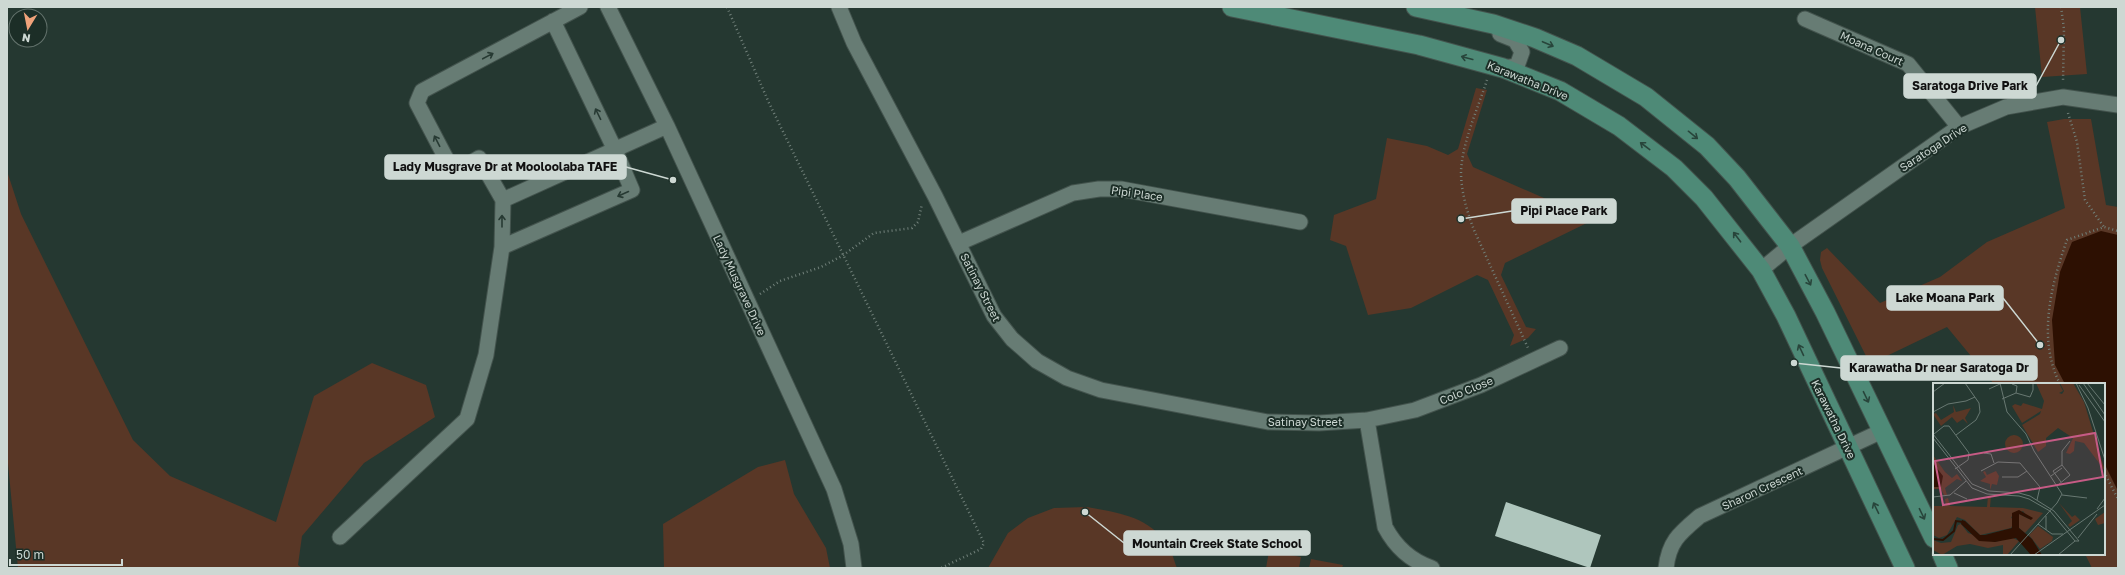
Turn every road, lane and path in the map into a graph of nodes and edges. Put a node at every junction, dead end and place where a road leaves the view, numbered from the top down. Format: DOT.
graph roads {
  1 [pos="580,7"];
  2 [pos="608,7"];
  3 [pos="727,7"];
  4 [pos="839,7"];
  5 [pos="1232,7"];
  6 [pos="1416,7"];
  7 [pos="2061,7"];
  8 [pos="1449,14"];
  9 [pos="1805,19"];
  10 [pos="553,21"];
  11 [pos="1496,72"];
  12 [pos="2063,97"];
  13 [pos="2118,105"];
  14 [pos="667,126"];
  15 [pos="1959,127"];
  16 [pos="615,150"];
  17 [pos="935,196"];
  18 [pos="503,200"];
  19 [pos="1300,222"];
  20 [pos="2104,227"];
  21 [pos="2118,231"];
  22 [pos="959,243"];
  23 [pos="1790,246"];
  24 [pos="502,247"];
  25 [pos="842,256"];
  26 [pos="1761,270"];
  27 [pos="747,302"];
  28 [pos="1560,348"];
  29 [pos="1533,360"];
  30 [pos="2060,383"];
  31 [pos="1367,420"];
  32 [pos="1882,431"];
  33 [pos="1848,448"];
  34 [pos="2105,474"];
  35 [pos="2118,499"];
  36 [pos="1933,536"];
  37 [pos="340,537"];
  38 [pos="1942,555"];
  39 [pos="854,568"];
  40 [pos="941,568"];
  41 [pos="1432,568"];
  42 [pos="1666,568"];
  43 [pos="1905,568"];
  44 [pos="1948,568"];
  1 -- 10 [label="street"];
  2 -- 14 [label="street, Lady Musgrave Drive"];
  3 -- 25 [label="path"];
  4 -- 17 [label="street, Satinay Street"];
  11 -- 5 [label="main road, Karawatha Drive, one-way"];
  6 -- 8 [label="main road"];
  7 -- 12 [label="path"];
  8 -- 11 [label="street"];
  8 -- 23 [label="main road, one-way"];
  9 -- 15 [label="street, Moana Court"];
  16 -- 10 [label="street, one-way"];
  18 -- 10 [label="street, one-way"];
  26 -- 11 [label="main road, Karawatha Drive, one-way"];
  11 -- 29 [label="path"];
  12 -- 13 [label="street, Saratoga Drive"];
  12 -- 15 [label="street, Saratoga Drive"];
  12 -- 20 [label="path"];
  14 -- 16 [label="street"];
  14 -- 27 [label="street, Lady Musgrave Drive"];
  15 -- 23 [label="street, Saratoga Drive"];
  16 -- 18 [label="street"];
  16 -- 24 [label="street, one-way"];
  17 -- 22 [label="street, Satinay Street"];
  17 -- 25 [label="path"];
  24 -- 18 [label="street, one-way"];
  19 -- 22 [label="street, Pipi Place"];
  20 -- 21 [label="path"];
  20 -- 30 [label="path"];
  22 -- 31 [label="street, Satinay Street"];
  23 -- 26 [label="street"];
  23 -- 32 [label="main road, one-way"];
  24 -- 37 [label="street"];
  25 -- 27 [label="path"];
  25 -- 40 [label="path"];
  33 -- 26 [label="main road, Karawatha Drive, one-way"];
  27 -- 39 [label="street, Lady Musgrave Drive"];
  28 -- 29 [label="street, Colo Close"];
  29 -- 31 [label="street, Colo Close"];
  31 -- 41 [label="street"];
  32 -- 33 [label="street, Sharon Crescent"];
  32 -- 36 [label="main road, one-way"];
  33 -- 42 [label="street, Sharon Crescent"];
  43 -- 33 [label="main road, Karawatha Drive, one-way"];
  34 -- 35 [label="path"];
  38 -- 44 [label="main road"];
}
